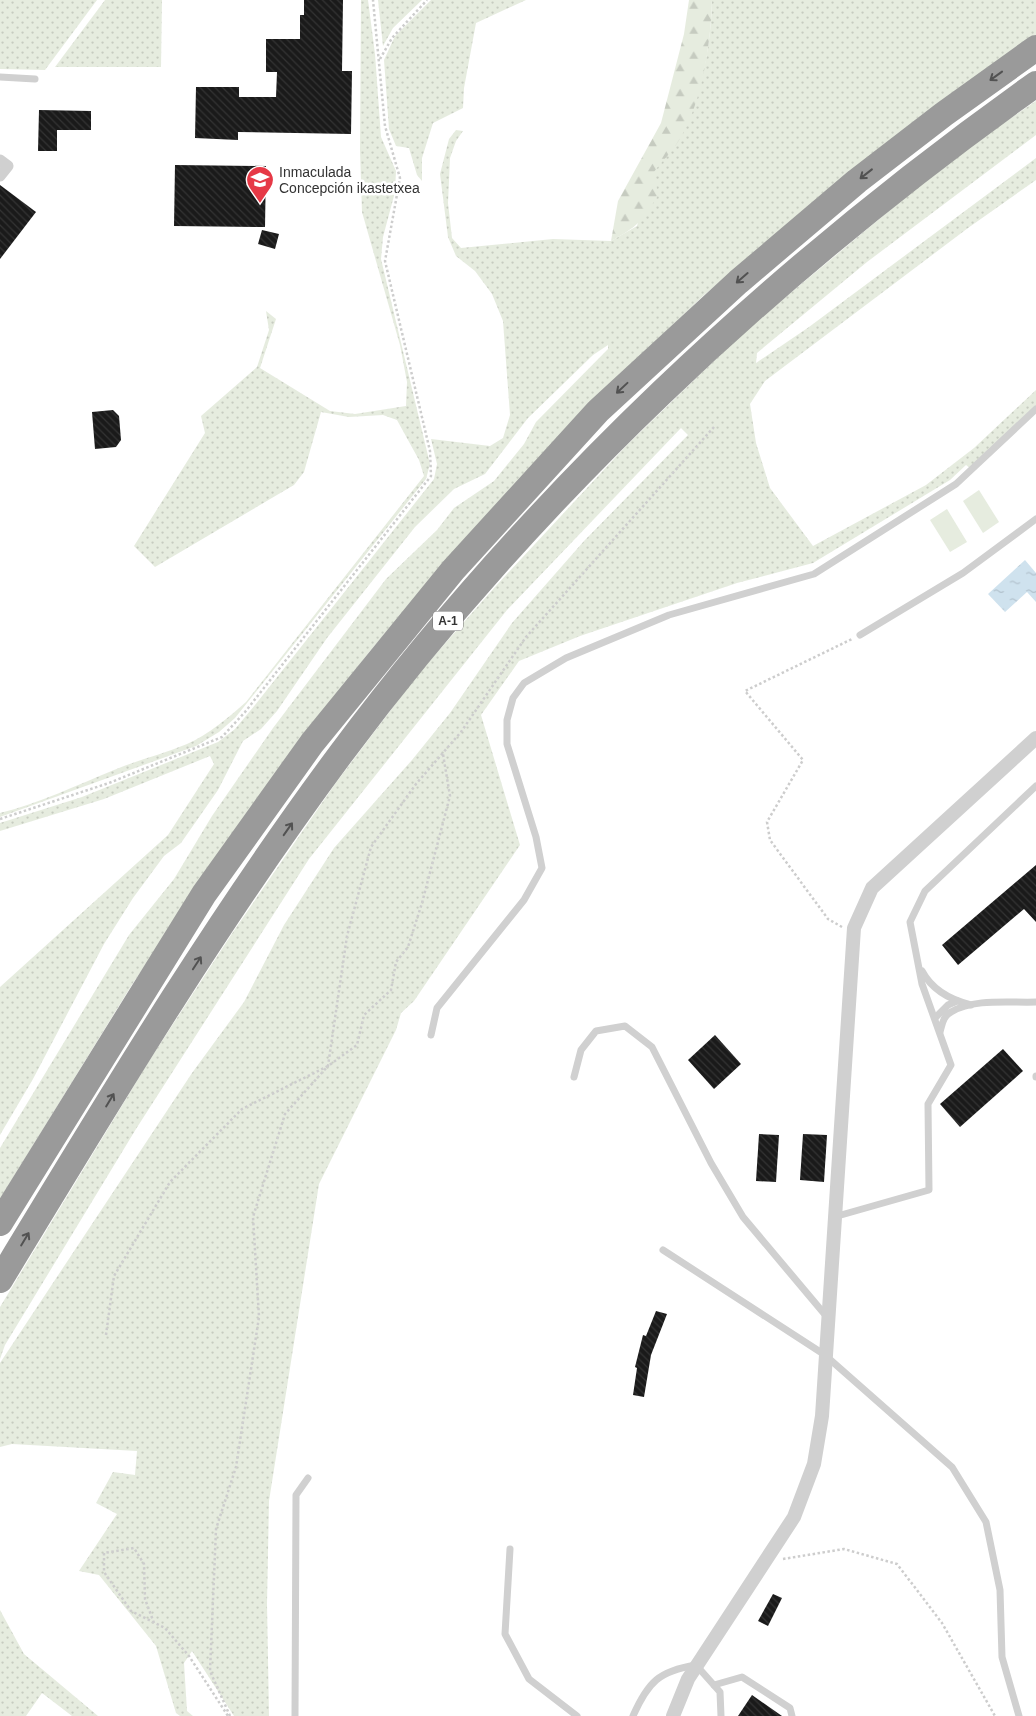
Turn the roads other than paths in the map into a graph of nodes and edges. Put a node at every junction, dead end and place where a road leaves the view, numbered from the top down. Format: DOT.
graph roads {
  1 [pos="1036,48"];
  2 [pos="0,77"];
  3 [pos="35,79"];
  4 [pos="1036,84"];
  5 [pos="0,160"];
  6 [pos="0,176"];
  7 [pos="1036,410"];
  8 [pos="1036,519"];
  9 [pos="860,635"];
  10 [pos="1036,738"];
  11 [pos="1036,786"];
  12 [pos="920,966"];
  13 [pos="957,1001"];
  14 [pos="1036,1002"];
  15 [pos="971,1005"];
  16 [pos="935,1018"];
  17 [pos="940,1032"];
  18 [pos="431,1035"];
  19 [pos="574,1077"];
  20 [pos="834,1217"];
  21 [pos="0,1223"];
  22 [pos="663,1250"];
  23 [pos="0,1280"];
  24 [pos="828,1317"];
  25 [pos="825,1355"];
  26 [pos="308,1478"];
  27 [pos="510,1549"];
  28 [pos="696,1665"];
  29 [pos="714,1684"];
  30 [pos="295,1716"];
  31 [pos="577,1716"];
  32 [pos="633,1716"];
  33 [pos="672,1716"];
  34 [pos="721,1716"];
  35 [pos="792,1716"];
  36 [pos="1020,1716"];
  1 -- 21 [label="highway, A-1, one-way"];
  2 -- 3 [label="lane"];
  23 -- 4 [label="highway, A-1, one-way"];
  5 -- 6 [label="street"];
  7 -- 18 [label="lane"];
  8 -- 9 [label="lane"];
  10 -- 20 [label="street"];
  11 -- 12 [label="lane"];
  12 -- 13 [label="lane"];
  12 -- 16 [label="lane"];
  13 -- 15 [label="lane"];
  13 -- 16 [label="lane"];
  14 -- 15 [label="lane"];
  15 -- 17 [label="lane"];
  16 -- 17 [label="lane"];
  17 -- 20 [label="lane"];
  19 -- 24 [label="lane"];
  20 -- 24 [label="street"];
  22 -- 25 [label="lane"];
  24 -- 25 [label="street"];
  25 -- 28 [label="street"];
  25 -- 36 [label="lane"];
  26 -- 30 [label="lane"];
  27 -- 31 [label="lane"];
  28 -- 29 [label="lane"];
  28 -- 32 [label="lane"];
  28 -- 33 [label="street"];
  29 -- 34 [label="lane"];
  29 -- 35 [label="lane"];
}
